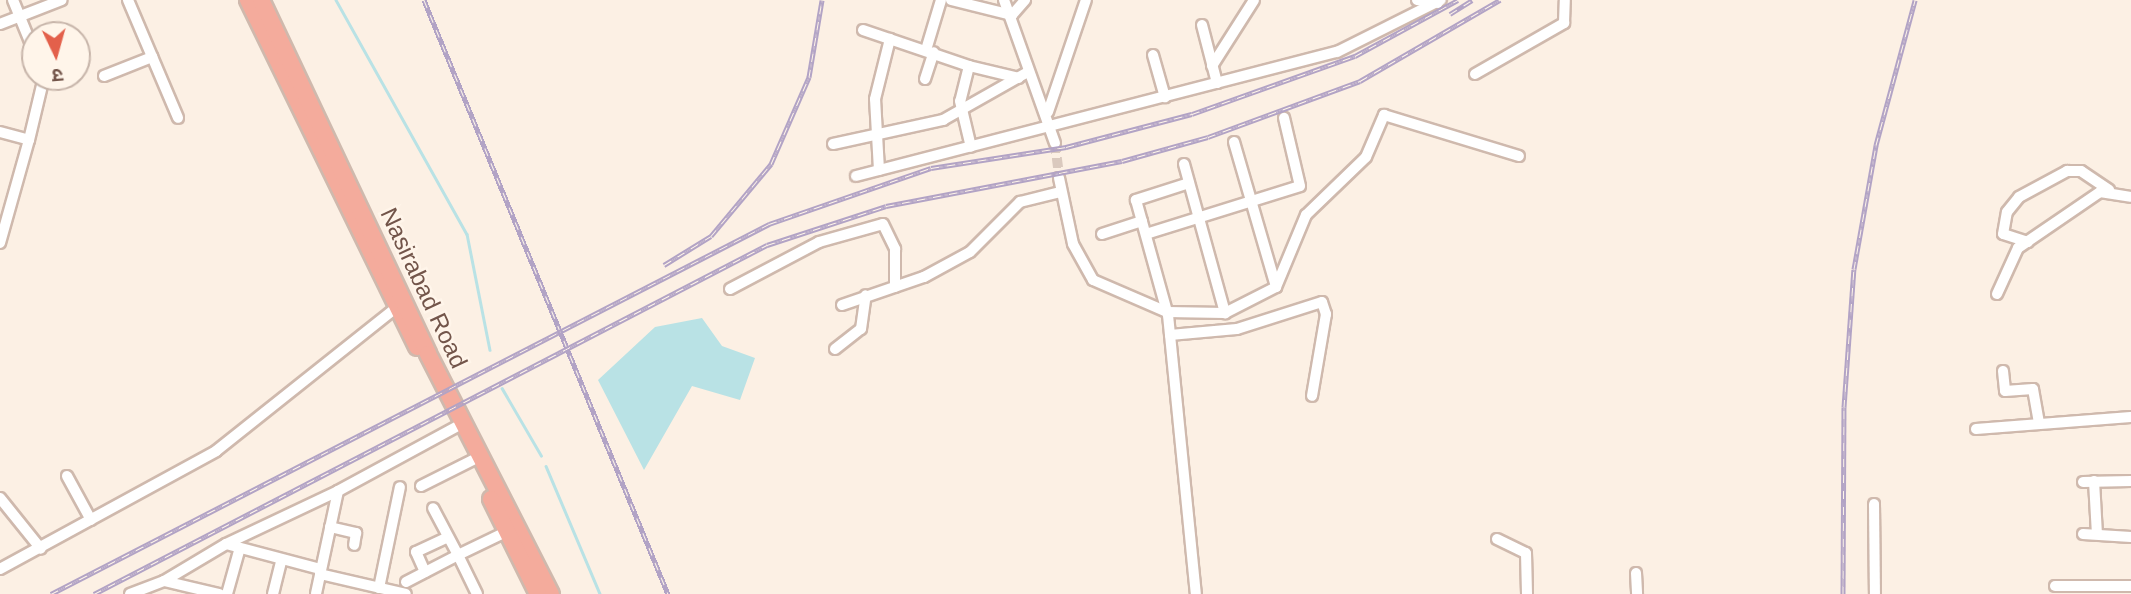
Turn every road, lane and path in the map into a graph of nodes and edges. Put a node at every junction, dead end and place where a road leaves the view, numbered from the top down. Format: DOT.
graph roads {
  1 [pos="13,0"];
  2 [pos="62,0"];
  3 [pos="128,0"];
  4 [pos="248,0"];
  5 [pos="261,0"];
  6 [pos="941,0"];
  7 [pos="951,0"];
  8 [pos="1004,0"];
  9 [pos="1025,0"];
  10 [pos="1086,0"];
  11 [pos="1254,0"];
  12 [pos="1417,0"];
  13 [pos="1565,0"];
  14 [pos="1440,2"];
  15 [pos="1013,15"];
  16 [pos="20,17"];
  17 [pos="22,21"];
  18 [pos="0,24"];
  19 [pos="1202,25"];
  20 [pos="863,30"];
  21 [pos="890,39"];
  22 [pos="930,51"];
  23 [pos="1153,55"];
  24 [pos="152,57"];
  25 [pos="969,66"];
  26 [pos="1212,66"];
  27 [pos="1475,74"];
  28 [pos="1023,75"];
  29 [pos="104,76"];
  30 [pos="925,79"];
  31 [pos="1217,83"];
  32 [pos="41,91"];
  33 [pos="1164,97"];
  34 [pos="962,112"];
  35 [pos="1048,112"];
  36 [pos="178,118"];
  37 [pos="1284,118"];
  38 [pos="1054,128"];
  39 [pos="0,132"];
  40 [pos="873,137"];
  41 [pos="29,140"];
  42 [pos="1234,142"];
  43 [pos="1055,143"];
  44 [pos="833,145"];
  45 [pos="971,147"];
  46 [pos="1519,156"];
  47 [pos="1184,164"];
  48 [pos="879,170"];
  49 [pos="856,176"];
  50 [pos="1059,178"];
  51 [pos="1189,183"];
  52 [pos="1300,187"];
  53 [pos="2109,190"];
  54 [pos="1060,192"];
  55 [pos="1325,193"];
  56 [pos="2131,197"];
  57 [pos="1250,202"];
  58 [pos="1198,218"];
  59 [pos="1142,221"];
  60 [pos="1102,234"];
  61 [pos="1146,234"];
  62 [pos="368,239"];
  63 [pos="2028,242"];
  64 [pos="0,243"];
  65 [pos="895,287"];
  66 [pos="1276,287"];
  67 [pos="730,289"];
  68 [pos="1997,294"];
  69 [pos="867,300"];
  70 [pos="401,304"];
  71 [pos="842,305"];
  72 [pos="1237,308"];
  73 [pos="1225,313"];
  74 [pos="1254,321"];
  75 [pos="1168,323"];
  76 [pos="835,349"];
  77 [pos="2003,371"];
  78 [pos="1312,396"];
  79 [pos="2131,417"];
  80 [pos="2039,422"];
  81 [pos="462,425"];
  82 [pos="1976,429"];
  83 [pos="473,460"];
  84 [pos="67,476"];
  85 [pos="2131,481"];
  86 [pos="421,486"];
  87 [pos="400,487"];
  88 [pos="338,491"];
  89 [pos="0,498"];
  90 [pos="1874,504"];
  91 [pos="433,508"];
  92 [pos="91,520"];
  93 [pos="330,527"];
  94 [pos="506,532"];
  95 [pos="2083,534"];
  96 [pos="2097,534"];
  97 [pos="448,537"];
  98 [pos="2131,537"];
  99 [pos="1497,539"];
  100 [pos="226,544"];
  101 [pos="354,545"];
  102 [pos="41,549"];
  103 [pos="239,551"];
  104 [pos="458,555"];
  105 [pos="281,562"];
  106 [pos="0,569"];
  107 [pos="320,572"];
  108 [pos="425,572"];
  109 [pos="1636,573"];
  110 [pos="164,582"];
  111 [pos="2054,586"];
  112 [pos="2131,586"];
  113 [pos="379,588"];
  114 [pos="406,588"];
  115 [pos="187,590"];
  116 [pos="131,594"];
  117 [pos="219,594"];
  118 [pos="227,594"];
  119 [pos="273,594"];
  120 [pos="316,594"];
  121 [pos="477,594"];
  122 [pos="538,594"];
  123 [pos="551,594"];
  124 [pos="1196,594"];
  125 [pos="1527,594"];
  126 [pos="1637,594"];
  127 [pos="1875,594"];
  1 -- 16 [label="street"];
  2 -- 16 [label="street"];
  3 -- 24 [label="street"];
  4 -- 62 [label="highway, Nasirabad Road"];
  5 -- 62 [label="highway, Nasirabad Road"];
  6 -- 22 [label="street"];
  7 -- 15 [label="street"];
  8 -- 15 [label="street"];
  9 -- 15 [label="street"];
  10 -- 35 [label="street"];
  11 -- 26 [label="street"];
  12 -- 14 [label="street"];
  13 -- 27 [label="street"];
  14 -- 31 [label="street"];
  15 -- 28 [label="street"];
  16 -- 17 [label="street"];
  16 -- 18 [label="street"];
  19 -- 26 [label="street"];
  20 -- 21 [label="street"];
  21 -- 22 [label="street"];
  21 -- 40 [label="street"];
  22 -- 25 [label="street"];
  22 -- 30 [label="street"];
  23 -- 33 [label="street"];
  24 -- 29 [label="street"];
  24 -- 36 [label="street"];
  25 -- 28 [label="street"];
  25 -- 34 [label="street"];
  26 -- 31 [label="street"];
  28 -- 34 [label="street"];
  28 -- 35 [label="street"];
  31 -- 33 [label="street"];
  32 -- 41 [label="street"];
  33 -- 38 [label="street"];
  34 -- 40 [label="street"];
  34 -- 45 [label="street"];
  35 -- 38 [label="street"];
  37 -- 52 [label="street"];
  38 -- 43 [label="street"];
  38 -- 45 [label="street"];
  39 -- 41 [label="street"];
  40 -- 44 [label="street"];
  40 -- 48 [label="street"];
  41 -- 64 [label="street"];
  42 -- 57 [label="street"];
  45 -- 48 [label="street"];
  46 -- 55 [label="street"];
  47 -- 51 [label="street"];
  48 -- 49 [label="street"];
  50 -- 54 [label="street"];
  51 -- 58 [label="street"];
  51 -- 59 [label="street"];
  52 -- 55 [label="street"];
  52 -- 57 [label="street"];
  53 -- 56 [label="street"];
  53 -- 63 [label="street"];
  53 -- 63 [label="street"];
  54 -- 65 [label="street"];
  54 -- 75 [label="street"];
  55 -- 66 [label="street"];
  57 -- 58 [label="street"];
  57 -- 66 [label="street"];
  58 -- 61 [label="street"];
  58 -- 73 [label="street"];
  59 -- 60 [label="street"];
  59 -- 61 [label="street"];
  61 -- 75 [label="street"];
  62 -- 70 [label="highway, Nasirabad Road"];
  63 -- 68 [label="street"];
  65 -- 67 [label="street"];
  65 -- 69 [label="street"];
  66 -- 72 [label="street"];
  69 -- 71 [label="street"];
  69 -- 76 [label="street"];
  70 -- 81 [label="highway, Nasirabad Road"];
  70 -- 92 [label="street"];
  72 -- 73 [label="street"];
  72 -- 74 [label="street"];
  73 -- 75 [label="street"];
  74 -- 75 [label="street"];
  74 -- 78 [label="street"];
  75 -- 124 [label="street"];
  77 -- 80 [label="street"];
  79 -- 80 [label="street"];
  80 -- 82 [label="street"];
  81 -- 83 [label="highway, Nasirabad Road"];
  81 -- 88 [label="street"];
  81 -- 123 [label="highway, Nasirabad Road"];
  83 -- 86 [label="street"];
  83 -- 94 [label="highway, Nasirabad Road"];
  84 -- 92 [label="street"];
  85 -- 96 [label="street"];
  87 -- 113 [label="street"];
  88 -- 93 [label="street"];
  88 -- 100 [label="street"];
  89 -- 102 [label="street"];
  90 -- 127 [label="street"];
  91 -- 97 [label="street"];
  92 -- 102 [label="street"];
  93 -- 101 [label="street"];
  93 -- 107 [label="street"];
  94 -- 104 [label="street"];
  94 -- 122 [label="highway, Nasirabad Road"];
  95 -- 96 [label="street"];
  96 -- 98 [label="street"];
  97 -- 104 [label="street"];
  97 -- 108 [label="street"];
  99 -- 125 [label="street"];
  100 -- 103 [label="street"];
  100 -- 110 [label="street"];
  102 -- 106 [label="street"];
  103 -- 105 [label="street"];
  103 -- 118 [label="street"];
  104 -- 108 [label="street"];
  104 -- 121 [label="street"];
  105 -- 107 [label="street"];
  105 -- 119 [label="street"];
  107 -- 113 [label="street"];
  107 -- 120 [label="street"];
  108 -- 114 [label="street"];
  109 -- 126 [label="street"];
  110 -- 115 [label="street"];
  110 -- 116 [label="street"];
  111 -- 112 [label="street"];
  113 -- 114 [label="street"];
  115 -- 117 [label="street"];
}
